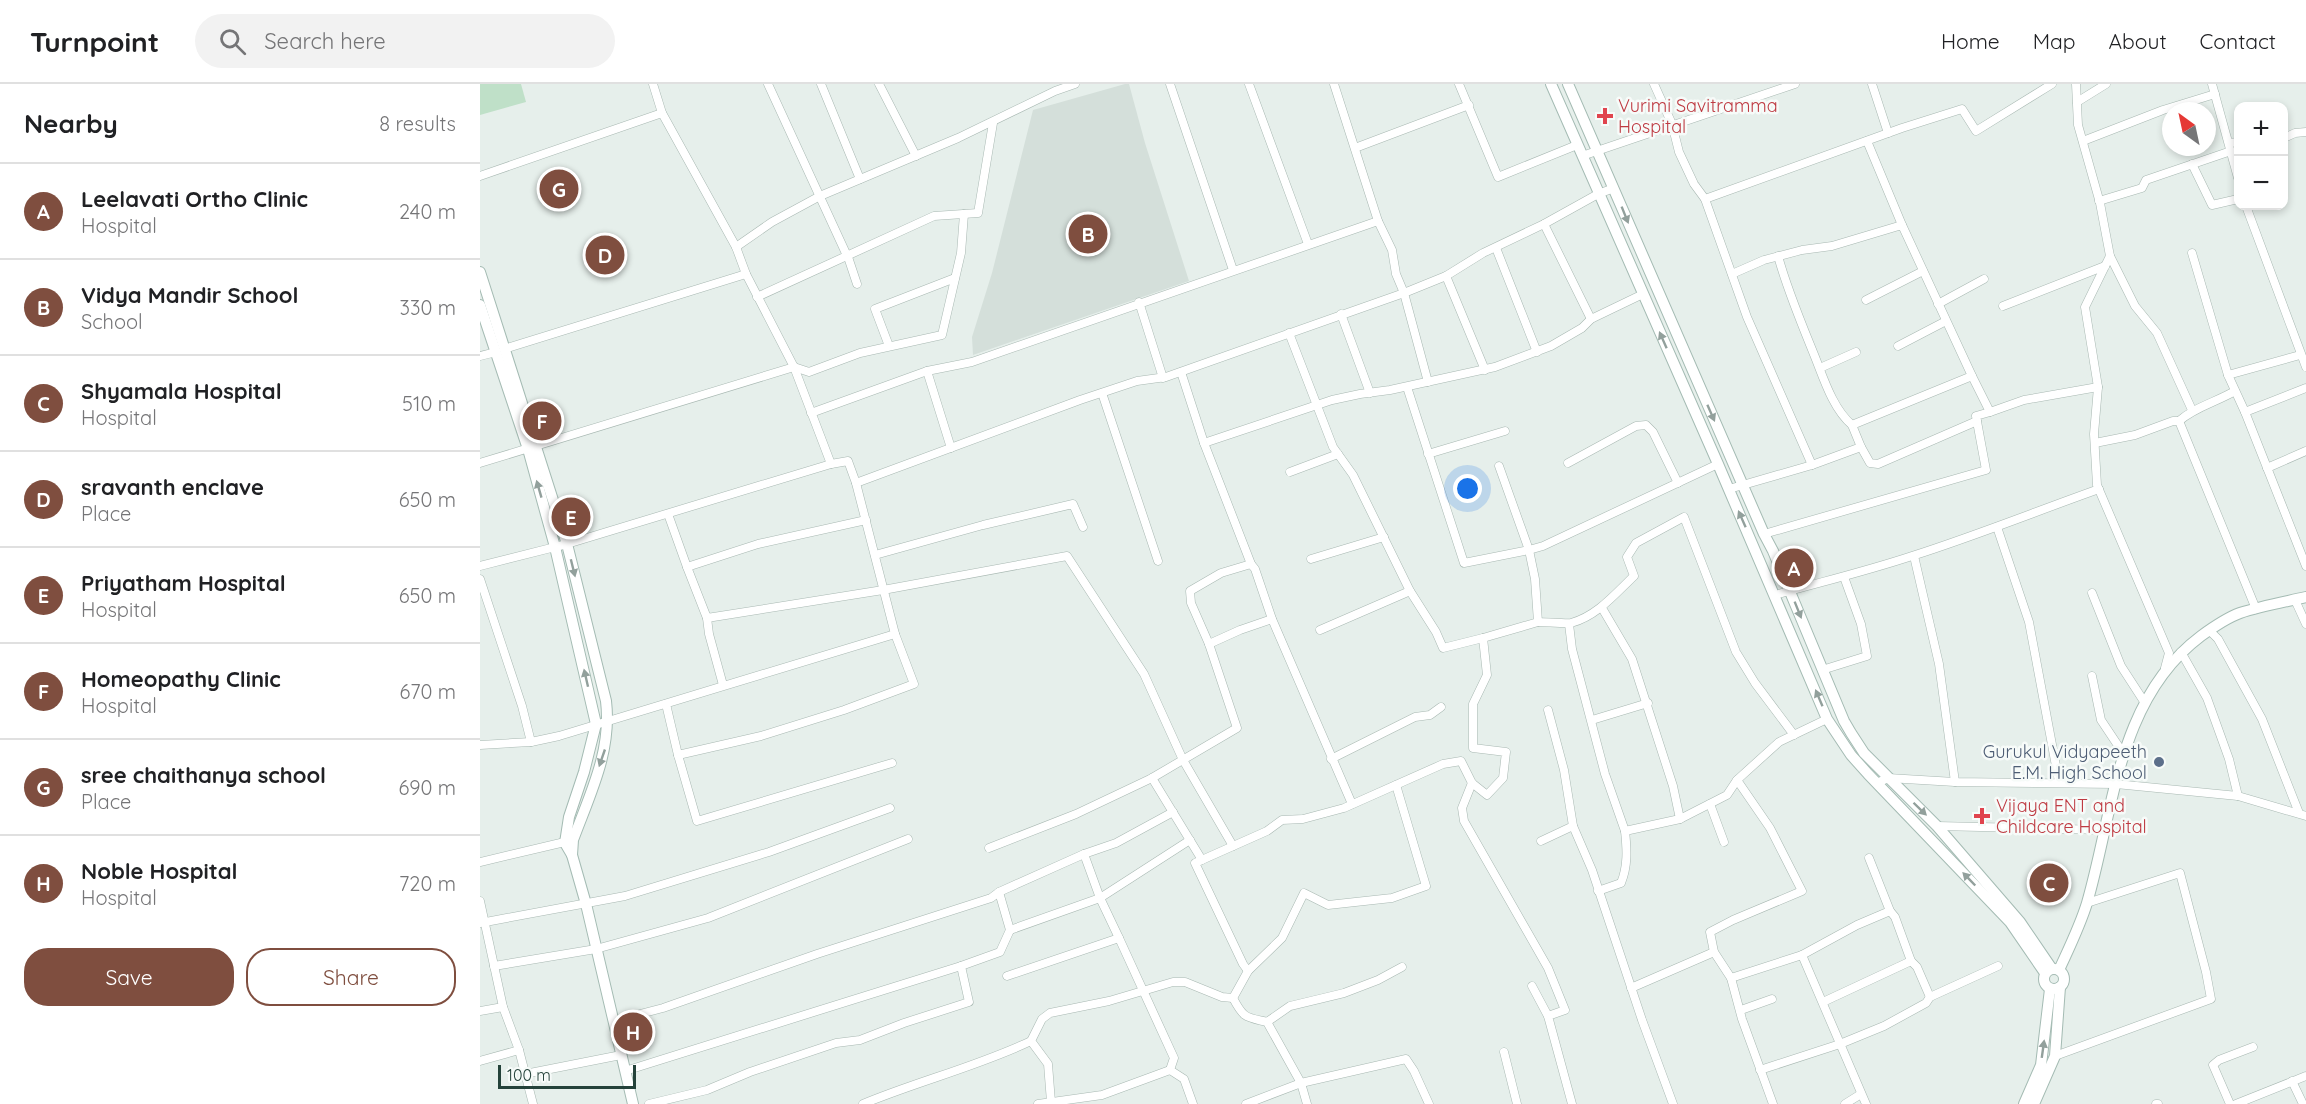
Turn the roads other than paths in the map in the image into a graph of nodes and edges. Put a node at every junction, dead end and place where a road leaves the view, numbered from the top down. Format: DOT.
graph roads {
  1 [pos="653,84"];
  2 [pos="768,84"];
  3 [pos="821,84"];
  4 [pos="879,84"];
  5 [pos="1075,84"];
  6 [pos="1170,84"];
  7 [pos="1248,84"];
  8 [pos="1334,84"];
  9 [pos="1459,84"];
  10 [pos="1551,84"];
  11 [pos="1568,84"];
  12 [pos="1654,84"];
  13 [pos="1872,84"];
  14 [pos="2052,84"];
  15 [pos="2076,84"];
  16 [pos="2106,84"];
  17 [pos="2212,84"];
  18 [pos="1792,85"];
  19 [pos="2215,94"];
  20 [pos="2077,102"];
  21 [pos="1469,105"];
  22 [pos="662,113"];
  23 [pos="993,123"];
  24 [pos="1672,124"];
  25 [pos="2306,132"];
  26 [pos="1888,133"];
  27 [pos="2288,136"];
  28 [pos="1867,141"];
  29 [pos="2082,141"];
  30 [pos="2234,144"];
  31 [pos="1577,145"];
  32 [pos="2230,147"];
  33 [pos="1355,148"];
  34 [pos="1598,150"];
  35 [pos="916,156"];
  36 [pos="1582,156"];
  37 [pos="2234,162"];
  38 [pos="2192,164"];
  39 [pos="480,176"];
  40 [pos="860,178"];
  41 [pos="1614,188"];
  42 [pos="1598,194"];
  43 [pos="820,196"];
  44 [pos="1705,200"];
  45 [pos="2234,200"];
  46 [pos="2099,201"];
  47 [pos="2247,210"];
  48 [pos="964,214"];
  49 [pos="1378,220"];
  50 [pos="1544,224"];
  51 [pos="1902,225"];
  52 [pos="1308,244"];
  53 [pos="736,248"];
  54 [pos="1496,248"];
  55 [pos="2192,253"];
  56 [pos="846,256"];
  57 [pos="1778,256"];
  58 [pos="2110,256"];
  59 [pos="2105,266"];
  60 [pos="1233,270"];
  61 [pos="1923,271"];
  62 [pos="480,272"];
  63 [pos="746,274"];
  64 [pos="1732,274"];
  65 [pos="1446,276"];
  66 [pos="955,278"];
  67 [pos="1984,279"];
  68 [pos="857,284"];
  69 [pos="1404,293"];
  70 [pos="1643,294"];
  71 [pos="757,297"];
  72 [pos="1866,300"];
  73 [pos="1139,302"];
  74 [pos="1938,304"];
  75 [pos="480,305"];
  76 [pos="2003,306"];
  77 [pos="1341,314"];
  78 [pos="1591,318"];
  79 [pos="1946,321"];
  80 [pos="1289,333"];
  81 [pos="888,346"];
  82 [pos="1898,346"];
  83 [pos="500,350"];
  84 [pos="1537,352"];
  85 [pos="1856,352"];
  86 [pos="2300,355"];
  87 [pos="480,356"];
  88 [pos="794,367"];
  89 [pos="2306,367"];
  90 [pos="1820,368"];
  91 [pos="1485,370"];
  92 [pos="927,371"];
  93 [pos="1181,372"];
  94 [pos="2228,375"];
  95 [pos="1972,376"];
  96 [pos="1163,378"];
  97 [pos="1428,382"];
  98 [pos="1407,387"];
  99 [pos="2098,387"];
  100 [pos="2306,388"];
  101 [pos="2235,391"];
  102 [pos="1101,393"];
  103 [pos="1370,393"];
  104 [pos="1316,406"];
  105 [pos="2192,410"];
  106 [pos="1990,412"];
  107 [pos="2246,412"];
  108 [pos="811,413"];
  109 [pos="1977,421"];
  110 [pos="2179,421"];
  111 [pos="1852,425"];
  112 [pos="1505,431"];
  113 [pos="1204,443"];
  114 [pos="2095,443"];
  115 [pos="1861,447"];
  116 [pos="532,448"];
  117 [pos="951,448"];
  118 [pos="2306,451"];
  119 [pos="1338,454"];
  120 [pos="1428,454"];
  121 [pos="480,463"];
  122 [pos="1568,463"];
  123 [pos="831,464"];
  124 [pos="1718,464"];
  125 [pos="1812,465"];
  126 [pos="1499,466"];
  127 [pos="2267,468"];
  128 [pos="1290,472"];
  129 [pos="856,483"];
  130 [pos="1678,483"];
  131 [pos="1743,485"];
  132 [pos="1729,489"];
  133 [pos="2099,489"];
  134 [pos="668,514"];
  135 [pos="866,520"];
  136 [pos="1083,527"];
  137 [pos="1997,527"];
  138 [pos="1764,534"];
  139 [pos="1384,537"];
  140 [pos="567,544"];
  141 [pos="555,548"];
  142 [pos="1529,550"];
  143 [pos="875,555"];
  144 [pos="1914,556"];
  145 [pos="1311,559"];
  146 [pos="1158,561"];
  147 [pos="1251,564"];
  148 [pos="480,566"];
  149 [pos="2306,566"];
  150 [pos="687,567"];
  151 [pos="1844,577"];
  152 [pos="480,579"];
  153 [pos="884,589"];
  154 [pos="1790,590"];
  155 [pos="1410,591"];
  156 [pos="2092,593"];
  157 [pos="1775,595"];
  158 [pos="2300,598"];
  159 [pos="1602,608"];
  160 [pos="2256,609"];
  161 [pos="707,618"];
  162 [pos="1272,619"];
  163 [pos="1538,622"];
  164 [pos="1569,624"];
  165 [pos="2306,624"];
  166 [pos="1320,630"];
  167 [pos="2209,630"];
  168 [pos="895,634"];
  169 [pos="1483,638"];
  170 [pos="1209,644"];
  171 [pos="2181,652"];
  172 [pos="1822,670"];
  173 [pos="2164,673"];
  174 [pos="2092,676"];
  175 [pos="723,685"];
  176 [pos="1648,703"];
  177 [pos="2145,703"];
  178 [pos="666,704"];
  179 [pos="1441,707"];
  180 [pos="1548,710"];
  181 [pos="1827,719"];
  182 [pos="608,720"];
  183 [pos="1592,720"];
  184 [pos="596,724"];
  185 [pos="1851,733"];
  186 [pos="1794,735"];
  187 [pos="1840,739"];
  188 [pos="531,742"];
  189 [pos="480,745"];
  190 [pos="2123,753"];
  191 [pos="678,755"];
  192 [pos="1331,759"];
  193 [pos="1183,760"];
  194 [pos="892,763"];
  195 [pos="1152,778"];
  196 [pos="1888,778"];
  197 [pos="1737,780"];
  198 [pos="1955,782"];
  199 [pos="2059,782"];
  200 [pos="1472,783"];
  201 [pos="1877,783"];
  202 [pos="2116,784"];
  203 [pos="1396,785"];
  204 [pos="2238,796"];
  205 [pos="1352,804"];
  206 [pos="1710,804"];
  207 [pos="890,808"];
  208 [pos="1173,812"];
  209 [pos="2303,815"];
  210 [pos="1680,819"];
  211 [pos="1573,826"];
  212 [pos="1937,826"];
  213 [pos="2105,830"];
  214 [pos="1625,831"];
  215 [pos="908,839"];
  216 [pos="1190,840"];
  217 [pos="1541,841"];
  218 [pos="569,842"];
  219 [pos="1724,842"];
  220 [pos="1233,846"];
  221 [pos="989,848"];
  222 [pos="1084,854"];
  223 [pos="1869,858"];
  224 [pos="1202,860"];
  225 [pos="480,862"];
  226 [pos="1598,891"];
  227 [pos="999,892"];
  228 [pos="1100,898"];
  229 [pos="480,902"];
  230 [pos="2087,903"];
  231 [pos="586,904"];
  232 [pos="1890,910"];
  233 [pos="482,922"];
  234 [pos="1010,930"];
  235 [pos="1119,938"];
  236 [pos="596,949"];
  237 [pos="1714,952"];
  238 [pos="1802,955"];
  239 [pos="1911,962"];
  240 [pos="495,966"];
  241 [pos="960,966"];
  242 [pos="1402,966"];
  243 [pos="1998,966"];
  244 [pos="1248,970"];
  245 [pos="2052,970"];
  246 [pos="1007,976"];
  247 [pos="1731,978"];
  248 [pos="1532,986"];
  249 [pos="1631,988"];
  250 [pos="2055,988"];
  251 [pos="1144,991"];
  252 [pos="1930,997"];
  253 [pos="1233,998"];
  254 [pos="1772,999"];
  255 [pos="1823,1002"];
  256 [pos="503,1007"];
  257 [pos="1741,1010"];
  258 [pos="480,1011"];
  259 [pos="1548,1017"];
  260 [pos="613,1021"];
  261 [pos="1267,1022"];
  262 [pos="1031,1041"];
  263 [pos="1840,1044"];
  264 [pos="2253,1047"];
  265 [pos="519,1050"];
  266 [pos="1504,1052"];
  267 [pos="621,1055"];
  268 [pos="2055,1056"];
  269 [pos="480,1061"];
  270 [pos="1170,1070"];
  271 [pos="1760,1070"];
  272 [pos="625,1071"];
  273 [pos="525,1074"];
  274 [pos="2306,1076"];
  275 [pos="2292,1081"];
  276 [pos="1301,1083"];
  277 [pos="1861,1094"];
  278 [pos="1051,1102"];
  279 [pos="533,1104"];
  280 [pos="633,1104"];
  281 [pos="649,1104"];
  282 [pos="863,1104"];
  283 [pos="1038,1104"];
  284 [pos="1193,1104"];
  285 [pos="1246,1104"];
  286 [pos="1307,1104"];
  287 [pos="1429,1104"];
  288 [pos="1517,1104"];
  289 [pos="1572,1104"];
  290 [pos="1673,1104"];
  291 [pos="1773,1104"];
  292 [pos="1845,1104"];
  293 [pos="1866,1104"];
  294 [pos="2024,1104"];
  295 [pos="2034,1104"];
  296 [pos="2230,1104"];
  297 [pos="2236,1104"];
  298 [pos="2303,1104"];
  1 -- 22 [label="street"];
  2 -- 43 [label="street"];
  3 -- 40 [label="street"];
  4 -- 35 [label="street"];
  5 -- 23 [label="street"];
  6 -- 60 [label="street"];
  7 -- 52 [label="street"];
  8 -- 33 [label="street"];
  9 -- 21 [label="street"];
  10 -- 31 [label="main road"];
  11 -- 34 [label="main road"];
  12 -- 24 [label="street"];
  13 -- 26 [label="street"];
  14 -- 26 [label="street"];
  15 -- 20 [label="street"];
  16 -- 20 [label="street"];
  17 -- 19 [label="street"];
  18 -- 24 [label="street"];
  19 -- 29 [label="street"];
  19 -- 32 [label="street"];
  20 -- 29 [label="street"];
  21 -- 31 [label="street"];
  21 -- 33 [label="street"];
  22 -- 39 [label="street"];
  22 -- 53 [label="street"];
  23 -- 35 [label="street"];
  23 -- 48 [label="street"];
  24 -- 34 [label="street"];
  24 -- 44 [label="street"];
  25 -- 27 [label="street"];
  26 -- 28 [label="street"];
  28 -- 44 [label="street"];
  28 -- 51 [label="street"];
  29 -- 46 [label="street"];
  30 -- 32 [label="street"];
  31 -- 36 [label="main road"];
  32 -- 37 [label="street"];
  32 -- 38 [label="street"];
  33 -- 49 [label="street"];
  34 -- 36 [label="street"];
  34 -- 41 [label="main road"];
  35 -- 40 [label="street"];
  36 -- 42 [label="main road"];
  38 -- 45 [label="street"];
  38 -- 46 [label="street"];
  40 -- 43 [label="street"];
  41 -- 42 [label="street"];
  41 -- 131 [label="main road, one-way"];
  42 -- 50 [label="street"];
  42 -- 70 [label="main road"];
  43 -- 53 [label="street"];
  43 -- 56 [label="street"];
  44 -- 64 [label="street"];
  46 -- 58 [label="street"];
  47 -- 86 [label="street"];
  48 -- 56 [label="street"];
  48 -- 66 [label="street"];
  49 -- 52 [label="street"];
  49 -- 69 [label="street"];
  50 -- 54 [label="street"];
  50 -- 78 [label="street"];
  51 -- 57 [label="street"];
  51 -- 61 [label="street"];
  52 -- 60 [label="street"];
  53 -- 63 [label="street"];
  54 -- 65 [label="street"];
  54 -- 84 [label="street"];
  55 -- 94 [label="street"];
  56 -- 68 [label="street"];
  56 -- 71 [label="street"];
  57 -- 64 [label="street"];
  57 -- 90 [label="street"];
  58 -- 59 [label="street"];
  58 -- 105 [label="street"];
  59 -- 76 [label="street"];
  59 -- 99 [label="street"];
  60 -- 73 [label="street"];
  61 -- 72 [label="street"];
  61 -- 74 [label="street"];
  62 -- 83 [label="main road"];
  63 -- 71 [label="street"];
  63 -- 83 [label="street"];
  64 -- 125 [label="street"];
  65 -- 69 [label="street"];
  65 -- 91 [label="street"];
  66 -- 81 [label="street"];
  66 -- 81 [label="street"];
  67 -- 74 [label="street"];
  69 -- 77 [label="street"];
  69 -- 97 [label="street"];
  70 -- 78 [label="street"];
  124 -- 70 [label="main road, one-way"];
  71 -- 88 [label="street"];
  73 -- 92 [label="street"];
  73 -- 96 [label="street"];
  74 -- 79 [label="street"];
  75 -- 83 [label="main road"];
  77 -- 80 [label="street"];
  77 -- 103 [label="street"];
  78 -- 84 [label="street"];
  79 -- 82 [label="street"];
  79 -- 95 [label="street"];
  80 -- 93 [label="street"];
  80 -- 104 [label="street"];
  81 -- 88 [label="street"];
  83 -- 87 [label="street"];
  83 -- 116 [label="main road"];
  84 -- 91 [label="street"];
  85 -- 90 [label="street"];
  86 -- 89 [label="street"];
  86 -- 94 [label="street"];
  88 -- 108 [label="street"];
  88 -- 116 [label="street"];
  90 -- 111 [label="street"];
  91 -- 97 [label="street"];
  92 -- 108 [label="street"];
  92 -- 117 [label="street"];
  93 -- 96 [label="street"];
  93 -- 113 [label="street"];
  94 -- 101 [label="street"];
  95 -- 106 [label="street"];
  95 -- 111 [label="street"];
  96 -- 102 [label="street"];
  97 -- 98 [label="street"];
  98 -- 103 [label="street"];
  98 -- 120 [label="street"];
  99 -- 106 [label="street"];
  99 -- 114 [label="street"];
  100 -- 107 [label="street"];
  101 -- 105 [label="street"];
  101 -- 107 [label="street"];
  102 -- 117 [label="street"];
  102 -- 146 [label="street"];
  103 -- 104 [label="street"];
  104 -- 113 [label="street"];
  104 -- 119 [label="street"];
  105 -- 110 [label="street"];
  106 -- 109 [label="street"];
  107 -- 127 [label="street"];
  108 -- 123 [label="street"];
  109 -- 115 [label="street"];
  109 -- 138 [label="street"];
  110 -- 114 [label="street"];
  110 -- 160 [label="street"];
  111 -- 115 [label="street"];
  112 -- 120 [label="street"];
  113 -- 147 [label="street"];
  114 -- 133 [label="street"];
  115 -- 125 [label="street"];
  116 -- 121 [label="street"];
  116 -- 140 [label="main road"];
  141 -- 116 [label="main road, one-way"];
  117 -- 129 [label="street"];
  118 -- 127 [label="street"];
  119 -- 128 [label="street"];
  119 -- 139 [label="street"];
  120 -- 142 [label="street"];
  122 -- 130 [label="street"];
  123 -- 129 [label="street"];
  123 -- 134 [label="street"];
  124 -- 130 [label="street"];
  124 -- 132 [label="main road"];
  125 -- 131 [label="street"];
  126 -- 142 [label="street"];
  127 -- 149 [label="street"];
  129 -- 135 [label="street"];
  130 -- 142 [label="street"];
  131 -- 132 [label="street"];
  131 -- 138 [label="main road"];
  157 -- 132 [label="main road, one-way"];
  133 -- 137 [label="street"];
  133 -- 173 [label="street"];
  134 -- 140 [label="street"];
  134 -- 150 [label="street"];
  135 -- 143 [label="street"];
  135 -- 150 [label="street"];
  136 -- 143 [label="street"];
  137 -- 144 [label="street"];
  137 -- 199 [label="street"];
  138 -- 154 [label="main road"];
  139 -- 145 [label="street"];
  139 -- 155 [label="street"];
  140 -- 141 [label="street"];
  140 -- 182 [label="main road, one-way"];
  141 -- 148 [label="street"];
  184 -- 141 [label="main road, one-way"];
  142 -- 163 [label="street"];
  143 -- 153 [label="street"];
  144 -- 151 [label="street"];
  144 -- 198 [label="street"];
  147 -- 162 [label="street"];
  147 -- 170 [label="street"];
  150 -- 161 [label="street"];
  151 -- 154 [label="street"];
  151 -- 172 [label="street"];
  152 -- 188 [label="street"];
  153 -- 161 [label="street"];
  153 -- 168 [label="street"];
  153 -- 193 [label="street"];
  154 -- 157 [label="street"];
  154 -- 172 [label="main road, one-way"];
  155 -- 166 [label="street"];
  155 -- 169 [label="street"];
  156 -- 177 [label="street"];
  181 -- 157 [label="main road, one-way"];
  158 -- 160 [label="main road"];
  158 -- 165 [label="street"];
  159 -- 164 [label="street"];
  159 -- 176 [label="street"];
  159 -- 186 [label="street"];
  160 -- 167 [label="main road"];
  161 -- 175 [label="street"];
  162 -- 170 [label="street"];
  162 -- 192 [label="street"];
  163 -- 164 [label="street"];
  163 -- 169 [label="street"];
  164 -- 183 [label="street"];
  167 -- 171 [label="main road"];
  167 -- 209 [label="street"];
  168 -- 175 [label="street"];
  168 -- 191 [label="street"];
  169 -- 200 [label="street"];
  170 -- 193 [label="street"];
  171 -- 173 [label="main road"];
  171 -- 204 [label="street"];
  172 -- 185 [label="main road"];
  173 -- 177 [label="main road"];
  174 -- 190 [label="street"];
  175 -- 178 [label="street"];
  176 -- 183 [label="street"];
  176 -- 210 [label="street"];
  177 -- 190 [label="main road"];
  178 -- 182 [label="street"];
  178 -- 191 [label="street"];
  179 -- 192 [label="street"];
  180 -- 211 [label="street"];
  181 -- 186 [label="street"];
  181 -- 187 [label="main road"];
  182 -- 184 [label="street"];
  182 -- 218 [label="main road, one-way"];
  183 -- 214 [label="street"];
  184 -- 188 [label="street"];
  184 -- 218 [label="main road"];
  185 -- 187 [label="main road"];
  185 -- 196 [label="main road"];
  186 -- 197 [label="street"];
  187 -- 201 [label="main road"];
  188 -- 189 [label="street"];
  190 -- 202 [label="main road"];
  191 -- 194 [label="street"];
  192 -- 205 [label="street"];
  193 -- 195 [label="street"];
  193 -- 220 [label="street"];
  195 -- 208 [label="street"];
  195 -- 221 [label="street"];
  196 -- 198 [label="street"];
  196 -- 201 [label="street"];
  196 -- 212 [label="main road, one-way"];
  197 -- 206 [label="street"];
  197 -- 237 [label="street"];
  198 -- 199 [label="street"];
  199 -- 202 [label="street"];
  200 -- 203 [label="street"];
  200 -- 259 [label="street"];
  245 -- 201 [label="main road, one-way"];
  202 -- 204 [label="street"];
  202 -- 213 [label="main road"];
  203 -- 205 [label="street"];
  203 -- 244 [label="street"];
  204 -- 209 [label="street"];
  205 -- 220 [label="street"];
  206 -- 210 [label="street"];
  206 -- 219 [label="street"];
  207 -- 231 [label="street"];
  208 -- 216 [label="street"];
  208 -- 222 [label="street"];
  210 -- 214 [label="street"];
  211 -- 217 [label="street"];
  211 -- 226 [label="street"];
  212 -- 213 [label="street"];
  212 -- 245 [label="main road"];
  213 -- 230 [label="main road"];
  214 -- 226 [label="street"];
  215 -- 236 [label="street"];
  216 -- 224 [label="street"];
  216 -- 228 [label="street"];
  218 -- 225 [label="street"];
  218 -- 231 [label="main road"];
  220 -- 224 [label="street"];
  222 -- 227 [label="street"];
  222 -- 228 [label="street"];
  223 -- 232 [label="street"];
  224 -- 244 [label="street"];
  226 -- 249 [label="street"];
  227 -- 234 [label="street"];
  227 -- 260 [label="street"];
  228 -- 234 [label="street"];
  228 -- 235 [label="street"];
  229 -- 233 [label="street"];
  230 -- 245 [label="main road"];
  230 -- 268 [label="street"];
  231 -- 233 [label="street"];
  231 -- 236 [label="main road"];
  232 -- 238 [label="street"];
  232 -- 239 [label="street"];
  233 -- 240 [label="street"];
  234 -- 241 [label="street"];
  235 -- 246 [label="street"];
  235 -- 251 [label="street"];
  236 -- 240 [label="street"];
  236 -- 260 [label="main road"];
  237 -- 247 [label="street"];
  237 -- 249 [label="street"];
  238 -- 247 [label="street"];
  238 -- 255 [label="street"];
  239 -- 252 [label="street"];
  239 -- 255 [label="street"];
  240 -- 256 [label="street"];
  241 -- 272 [label="street"];
  241 -- 281 [label="street"];
  242 -- 261 [label="street"];
  243 -- 252 [label="street"];
  244 -- 253 [label="street"];
  245 -- 250 [label="main road"];
  245 -- 250 [label="main road"];
  247 -- 257 [label="street"];
  248 -- 259 [label="street"];
  249 -- 290 [label="street"];
  250 -- 268 [label="main road"];
  294 -- 250 [label="main road, one-way"];
  251 -- 253 [label="street"];
  251 -- 262 [label="street"];
  251 -- 270 [label="street"];
  252 -- 263 [label="street"];
  253 -- 261 [label="street"];
  254 -- 257 [label="street"];
  255 -- 263 [label="street"];
  256 -- 258 [label="street"];
  256 -- 265 [label="street"];
  257 -- 271 [label="street"];
  259 -- 289 [label="street"];
  260 -- 267 [label="main road"];
  261 -- 276 [label="street"];
  262 -- 278 [label="street"];
  262 -- 282 [label="street"];
  263 -- 271 [label="street"];
  263 -- 277 [label="street"];
  264 -- 296 [label="street"];
  265 -- 269 [label="street"];
  265 -- 273 [label="street"];
  266 -- 288 [label="street"];
  267 -- 272 [label="main road"];
  267 -- 273 [label="street"];
  268 -- 295 [label="main road"];
  270 -- 278 [label="street"];
  270 -- 284 [label="street"];
  271 -- 291 [label="street"];
  272 -- 280 [label="main road"];
  273 -- 279 [label="street"];
  274 -- 275 [label="street"];
  275 -- 297 [label="street"];
  275 -- 298 [label="street"];
  276 -- 285 [label="street"];
  276 -- 286 [label="street"];
  276 -- 287 [label="street"];
  277 -- 292 [label="street"];
  277 -- 293 [label="street"];
  278 -- 283 [label="street"];
}
